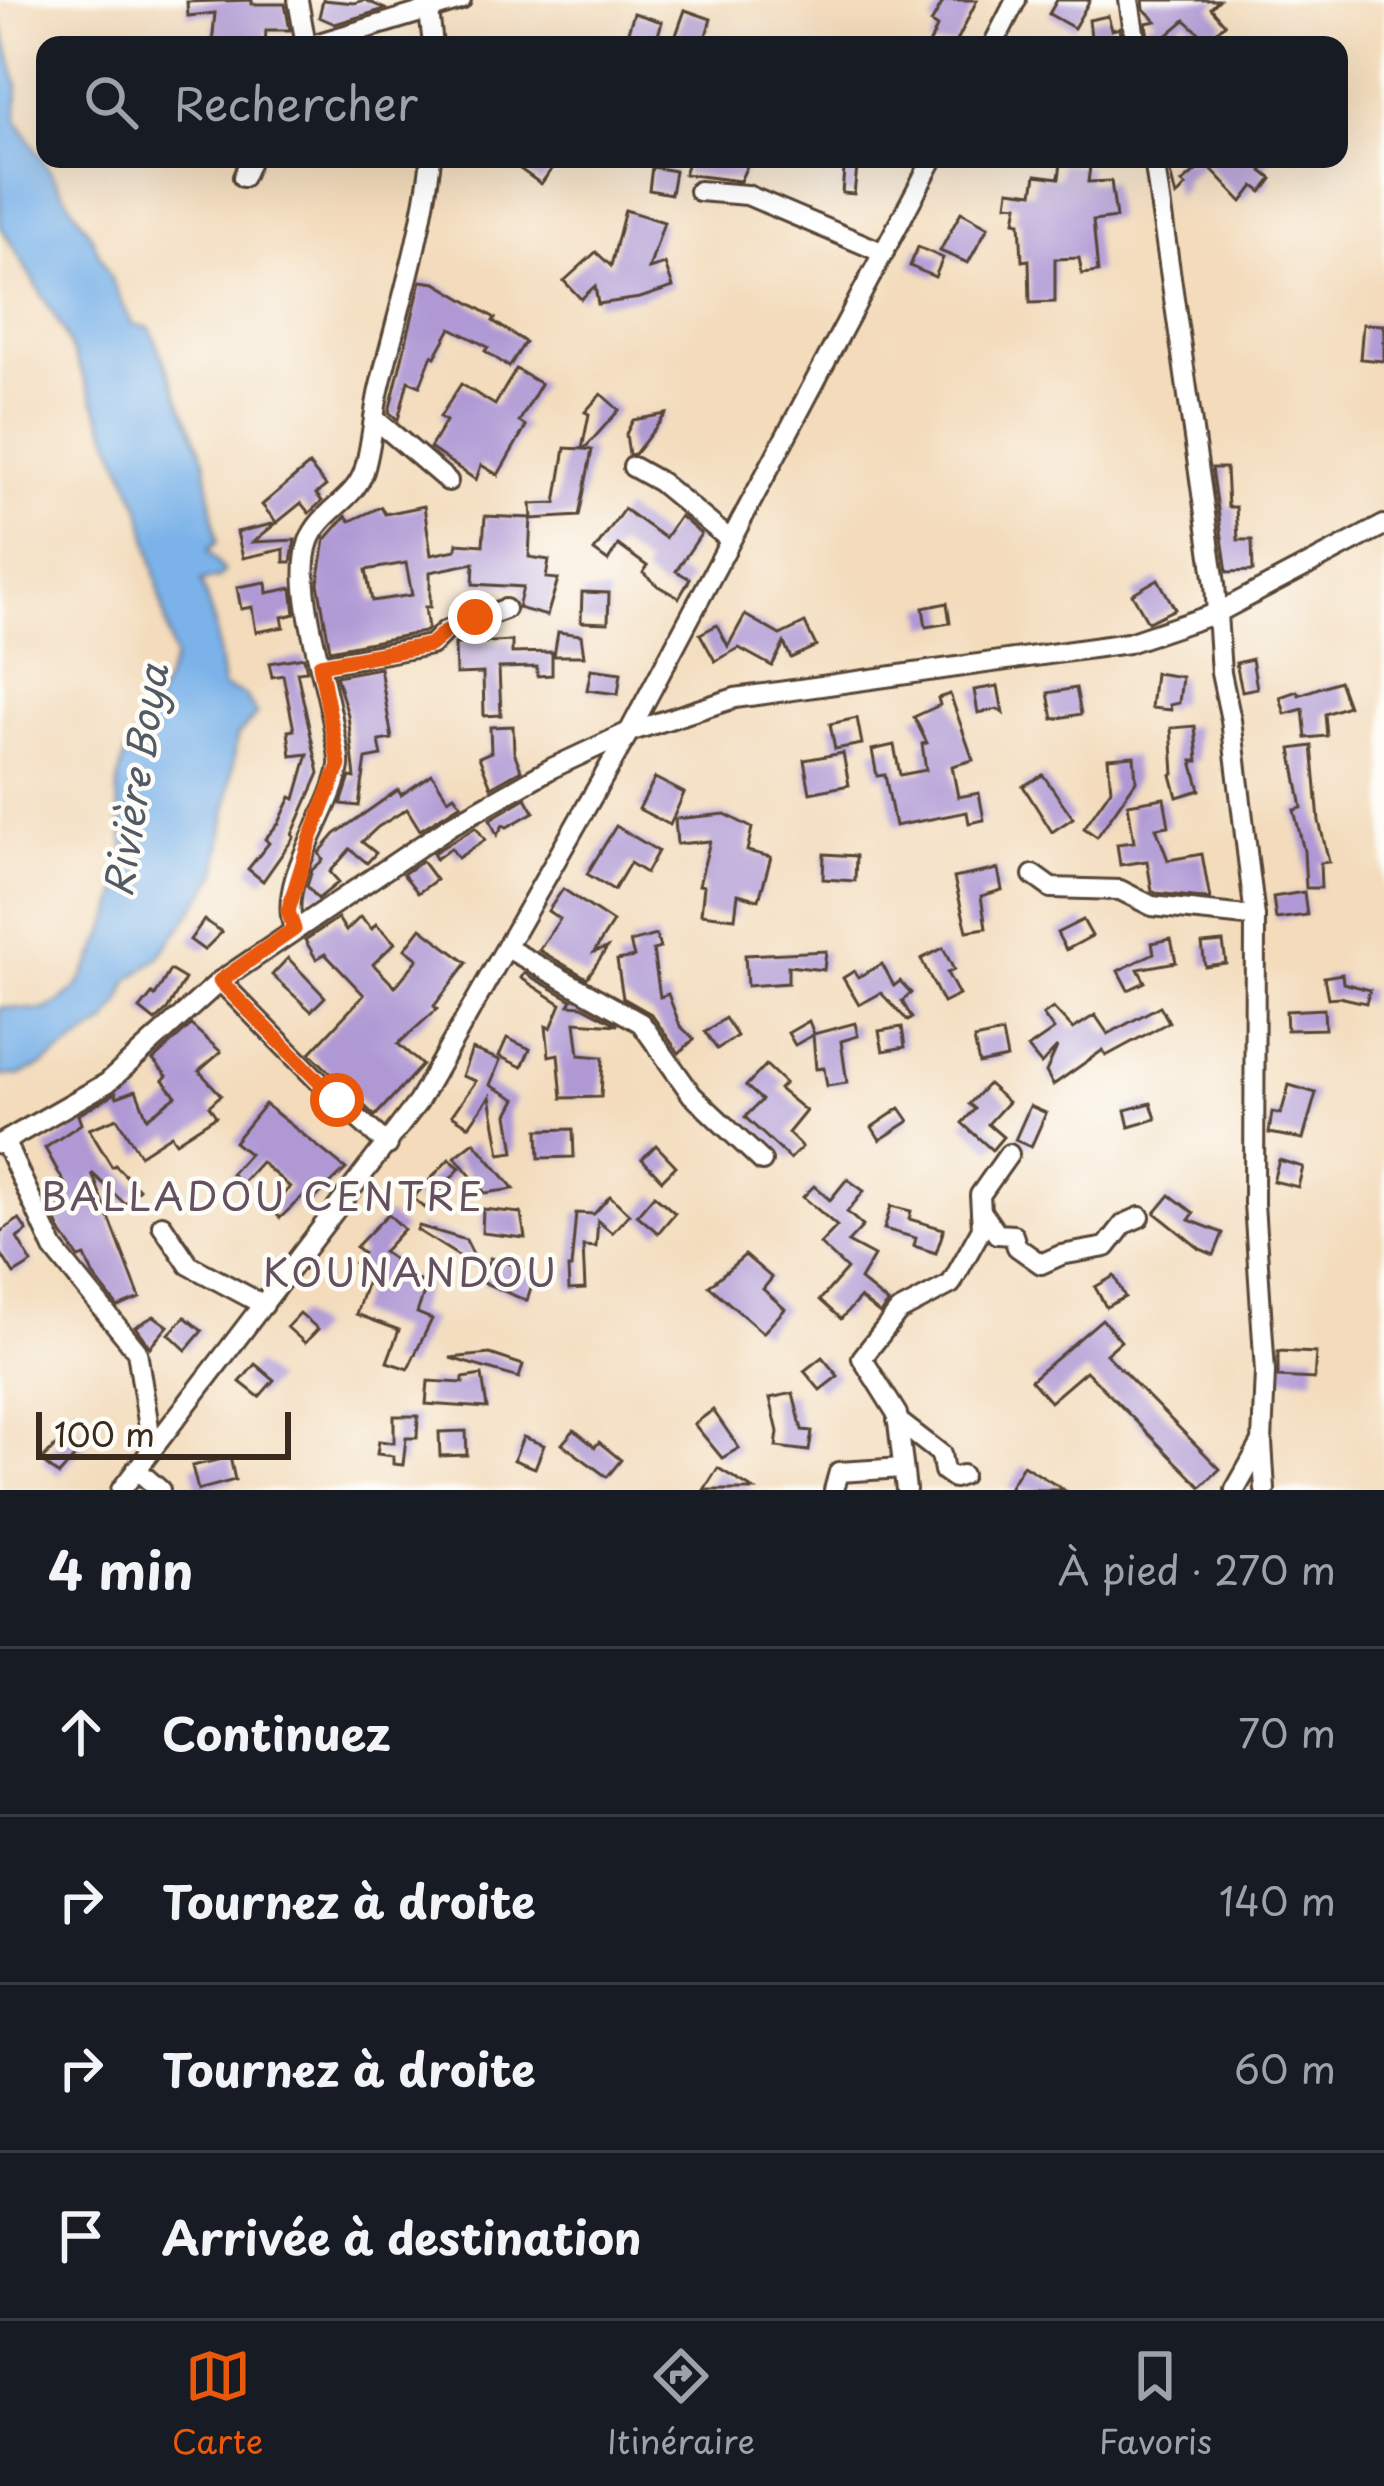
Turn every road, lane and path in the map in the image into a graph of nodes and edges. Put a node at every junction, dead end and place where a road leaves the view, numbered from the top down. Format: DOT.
graph roads {
  1 [pos="298,0"];
  2 [pos="461,0"];
  3 [pos="1016,0"];
  4 [pos="1129,0"];
  5 [pos="428,7"];
  6 [pos="307,36"];
  7 [pos="337,36"];
  8 [pos="998,36"];
  9 [pos="1135,36"];
  10 [pos="429,168"];
  11 [pos="928,168"];
  12 [pos="1155,168"];
  13 [pos="699,190"];
  14 [pos="884,253"];
  15 [pos="374,418"];
  16 [pos="634,467"];
  17 [pos="448,481"];
  18 [pos="1384,525"];
  19 [pos="729,538"];
  20 [pos="505,609"];
  21 [pos="1217,613"];
  22 [pos="320,665"];
  23 [pos="628,732"];
  24 [pos="1033,875"];
  25 [pos="1255,917"];
  26 [pos="294,929"];
  27 [pos="507,948"];
  28 [pos="220,981"];
  29 [pos="2,1143"];
  30 [pos="388,1145"];
  31 [pos="1009,1154"];
  32 [pos="762,1161"];
  33 [pos="981,1211"];
  34 [pos="1140,1217"];
  35 [pos="162,1225"];
  36 [pos="264,1306"];
  37 [pos="897,1420"];
  38 [pos="1262,1442"];
  39 [pos="152,1447"];
  40 [pos="136,1468"];
  41 [pos="903,1468"];
  42 [pos="962,1475"];
  43 [pos="121,1490"];
  44 [pos="160,1490"];
  45 [pos="834,1490"];
  46 [pos="845,1490"];
  47 [pos="855,1490"];
  48 [pos="906,1490"];
  49 [pos="1234,1490"];
  50 [pos="1265,1490"];
  1 -- 6 [label="street"];
  2 -- 5 [label="street"];
  3 -- 8 [label="street"];
  4 -- 9 [label="street"];
  5 -- 7 [label="street"];
  10 -- 15 [label="street"];
  11 -- 14 [label="street"];
  12 -- 21 [label="street"];
  13 -- 14 [label="street"];
  14 -- 19 [label="street"];
  15 -- 17 [label="street"];
  15 -- 22 [label="street"];
  16 -- 19 [label="street"];
  18 -- 21 [label="street"];
  19 -- 23 [label="street"];
  20 -- 22 [label="street"];
  21 -- 23 [label="street"];
  21 -- 25 [label="street"];
  22 -- 26 [label="street"];
  23 -- 26 [label="street"];
  23 -- 27 [label="street"];
  24 -- 25 [label="street"];
  25 -- 38 [label="street"];
  26 -- 28 [label="street"];
  27 -- 30 [label="street"];
  27 -- 32 [label="street"];
  28 -- 29 [label="street"];
  28 -- 30 [label="street"];
  29 -- 39 [label="street"];
  30 -- 36 [label="street"];
  31 -- 33 [label="street"];
  33 -- 34 [label="street"];
  33 -- 37 [label="street"];
  35 -- 36 [label="street"];
  36 -- 39 [label="street"];
  37 -- 41 [label="street"];
  37 -- 42 [label="street"];
  38 -- 49 [label="street"];
  38 -- 50 [label="street"];
  39 -- 40 [label="street"];
  40 -- 43 [label="street"];
  40 -- 44 [label="street"];
  41 -- 45 [label="street"];
  41 -- 48 [label="street"];
  46 -- 47 [label="street"];
}
